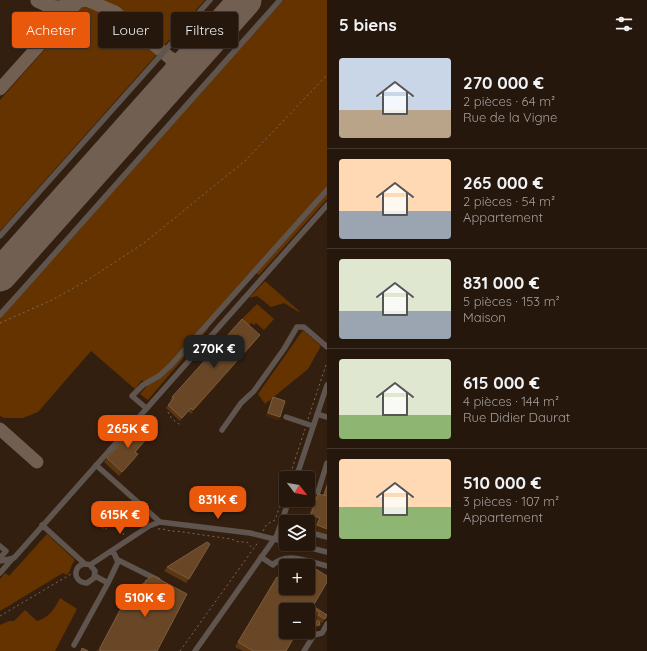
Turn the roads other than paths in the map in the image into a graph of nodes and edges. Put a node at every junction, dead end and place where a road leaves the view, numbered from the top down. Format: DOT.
graph roads {
  1 [pos="210,0"];
  2 [pos="280,0"];
  3 [pos="327,190"];
  4 [pos="327,205"];
  5 [pos="0,236"];
  6 [pos="260,264"];
  7 [pos="268,271"];
  8 [pos="0,315"];
  9 [pos="327,347"];
  10 [pos="327,385"];
  11 [pos="324,401"];
  12 [pos="146,408"];
  13 [pos="317,414"];
  14 [pos="286,417"];
  15 [pos="327,417"];
  16 [pos="314,426"];
  17 [pos="222,430"];
  18 [pos="327,463"];
  19 [pos="96,465"];
  20 [pos="298,471"];
  21 [pos="318,492"];
  22 [pos="160,522"];
  23 [pos="42,526"];
  24 [pos="279,529"];
  25 [pos="315,534"];
  26 [pos="327,537"];
  27 [pos="275,539"];
  28 [pos="279,540"];
  29 [pos="0,546"];
  30 [pos="315,549"];
  31 [pos="113,550"];
  32 [pos="327,552"];
  33 [pos="261,557"];
  34 [pos="0,558"];
  35 [pos="14,558"];
  36 [pos="118,560"];
  37 [pos="0,561"];
  38 [pos="88,564"];
  39 [pos="327,566"];
  40 [pos="0,573"];
  41 [pos="95,576"];
  42 [pos="158,580"];
  43 [pos="108,583"];
  44 [pos="327,624"];
  45 [pos="74,645"];
  46 [pos="195,651"];
  47 [pos="304,651"];
  1 -- 5 [label="street"];
  2 -- 8 [label="street"];
  3 -- 6 [label="street"];
  4 -- 7 [label="street"];
  6 -- 7 [label="street"];
  6 -- 12 [label="street"];
  7 -- 12 [label="street"];
  9 -- 17 [label="street"];
  10 -- 11 [label="street"];
  11 -- 13 [label="street"];
  12 -- 19 [label="street"];
  13 -- 15 [label="street"];
  13 -- 16 [label="street"];
  14 -- 16 [label="street"];
  16 -- 20 [label="street"];
  18 -- 21 [label="street"];
  19 -- 22 [label="street"];
  19 -- 23 [label="street"];
  22 -- 27 [label="street"];
  22 -- 31 [label="street"];
  23 -- 35 [label="street"];
  23 -- 38 [label="street"];
  24 -- 27 [label="street"];
  25 -- 26 [label="street"];
  27 -- 28 [label="street"];
  27 -- 33 [label="street"];
  29 -- 34 [label="street"];
  30 -- 32 [label="street"];
  31 -- 36 [label="street"];
  31 -- 38 [label="street"];
  33 -- 39 [label="street"];
  33 -- 46 [label="street"];
  35 -- 37 [label="street"];
  35 -- 40 [label="street"];
  36 -- 42 [label="street"];
  36 -- 43 [label="street"];
  38 -- 41 [label="street"];
  38 -- 41 [label="street"];
  41 -- 43 [label="street"];
  43 -- 45 [label="street"];
  44 -- 47 [label="street"];
}
